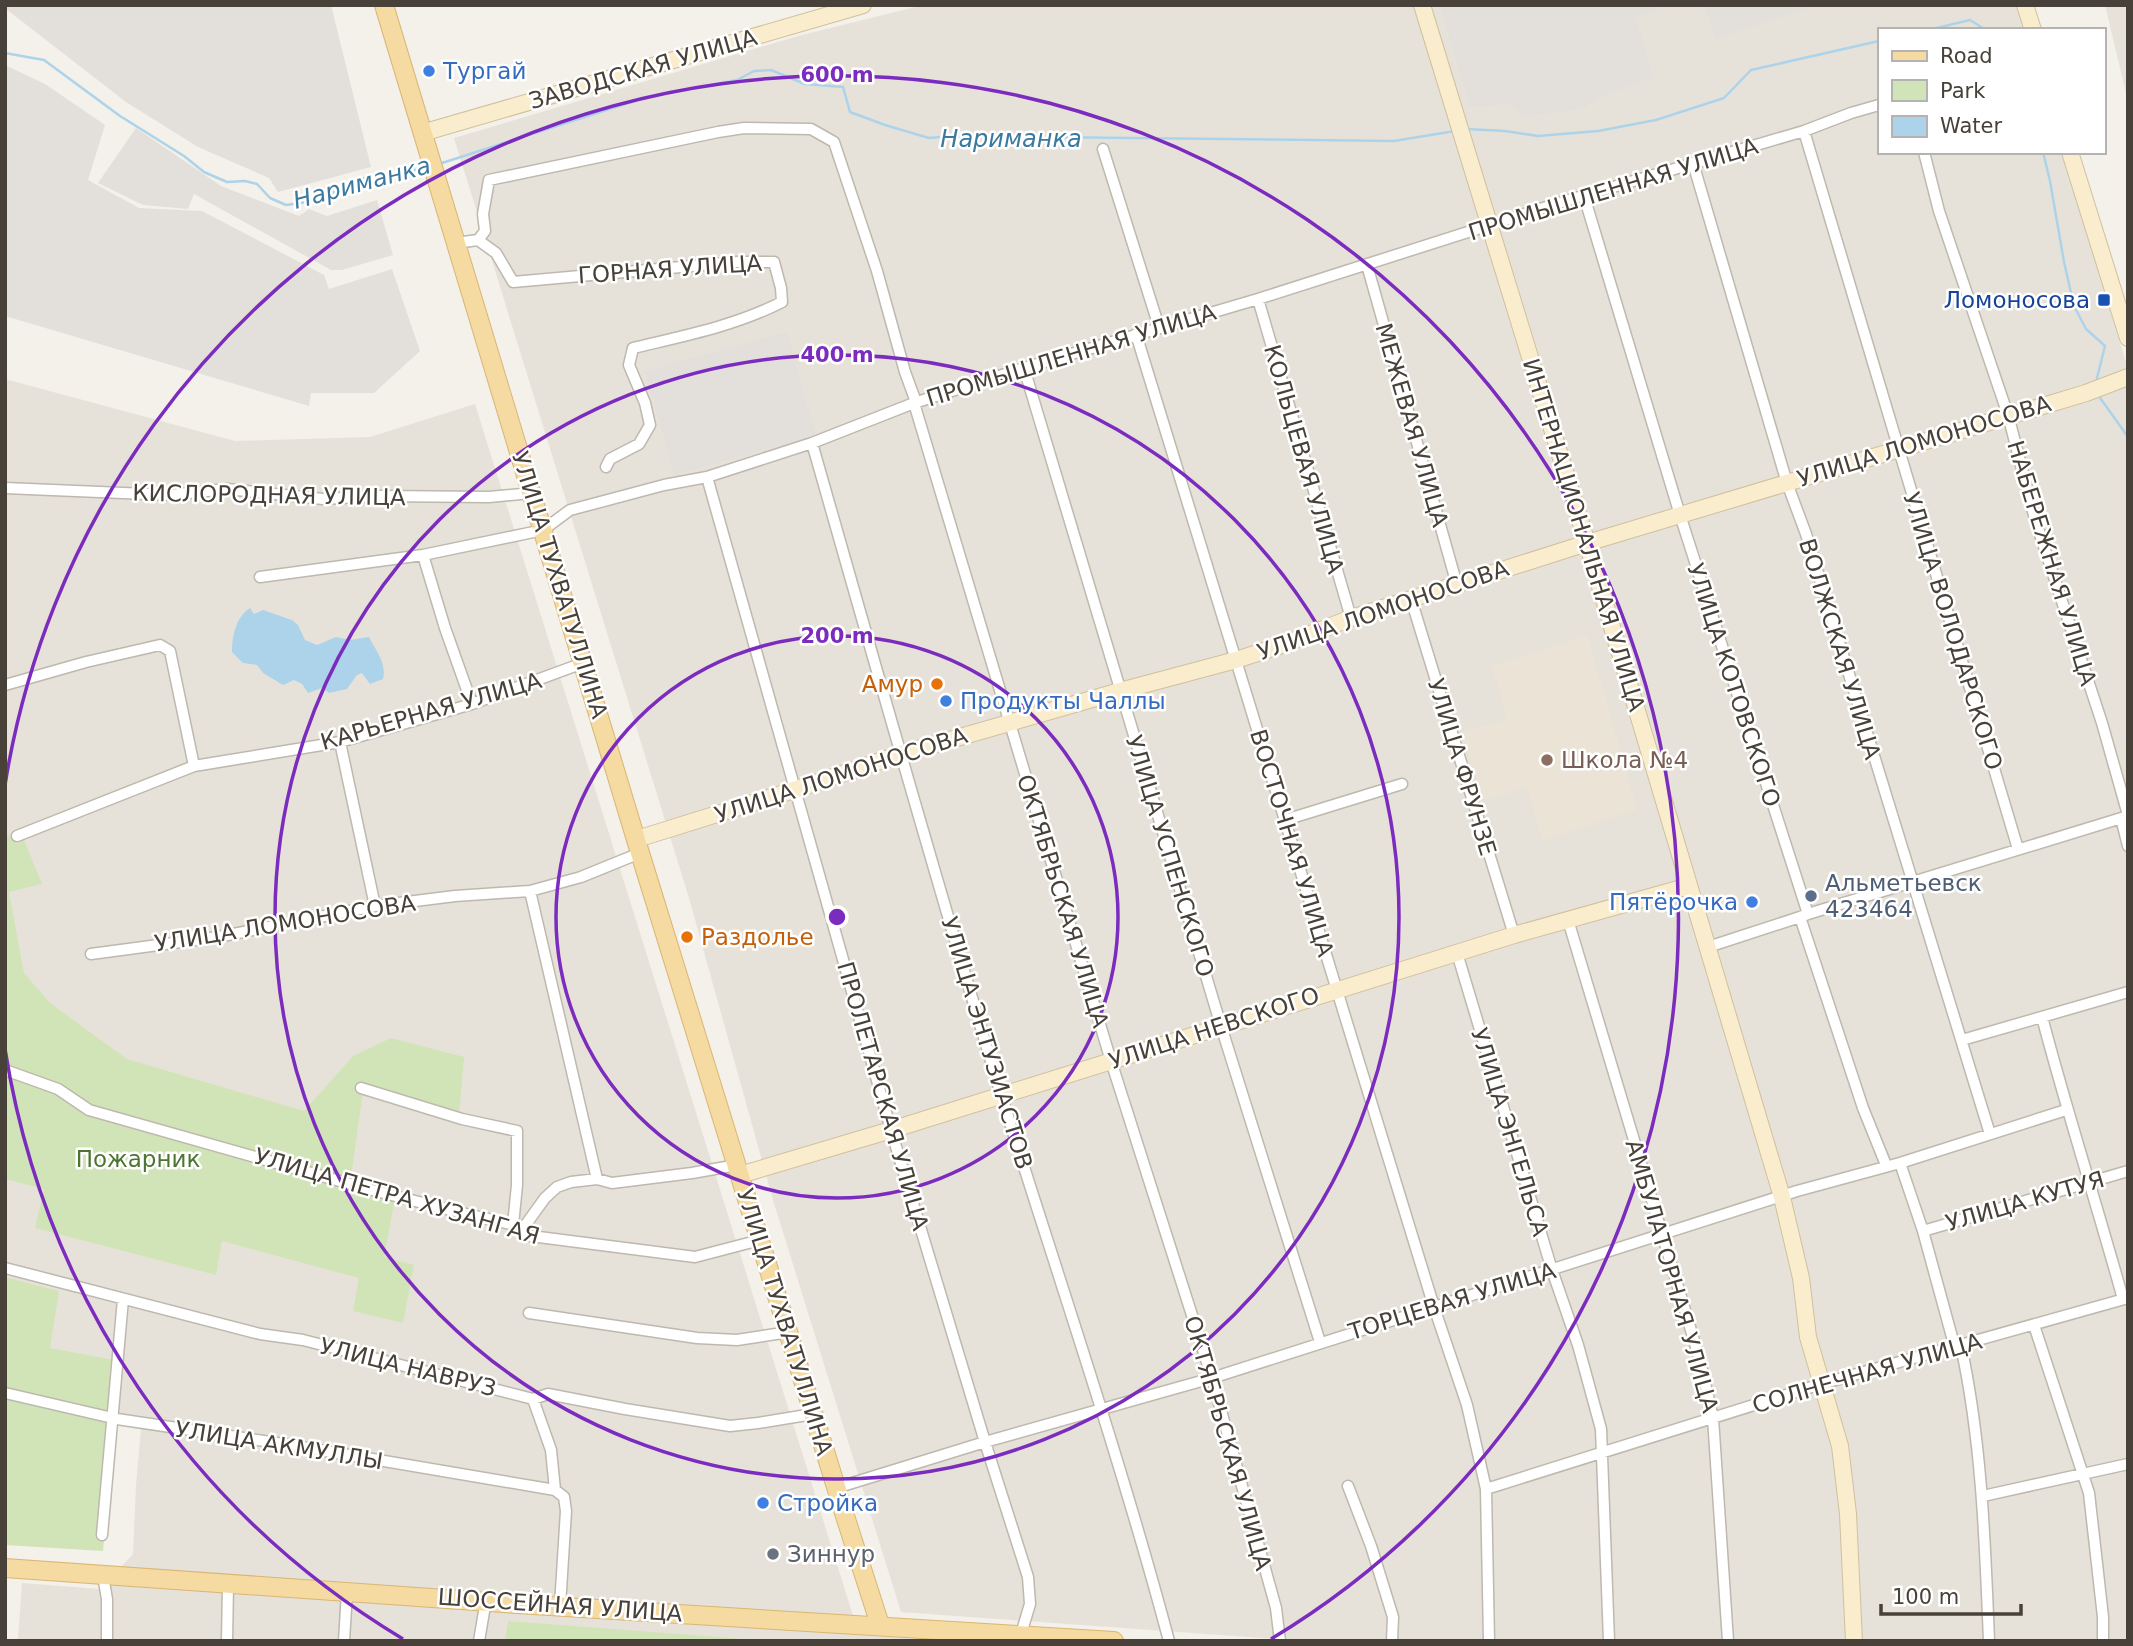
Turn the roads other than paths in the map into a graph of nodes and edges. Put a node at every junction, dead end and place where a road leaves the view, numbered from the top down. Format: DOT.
graph roads {
  1 [pos="384,5"];
  2 [pos="863,5"];
  3 [pos="1422,5"];
  4 [pos="2025,5"];
  5 [pos="2032,28"];
  6 [pos="1878,105"];
  7 [pos="1804,131"];
  8 [pos="424,138"];
  9 [pos="1103,149"];
  10 [pos="1925,154"];
  11 [pos="2071,154"];
  12 [pos="1693,163"];
  13 [pos="1584,196"];
  14 [pos="1491,226"];
  15 [pos="478,240"];
  16 [pos="456,243"];
  17 [pos="1367,265"];
  18 [pos="1258,299"];
  19 [pos="1159,327"];
  20 [pos="1136,334"];
  21 [pos="2128,338"];
  22 [pos="1024,368"];
  23 [pos="2128,377"];
  24 [pos="915,403"];
  25 [pos="2008,415"];
  26 [pos="812,443"];
  27 [pos="1898,449"];
  28 [pos="606,467"];
  29 [pos="707,477"];
  30 [pos="1787,483"];
  31 [pos="5,488"];
  32 [pos="532,493"];
  33 [pos="1680,515"];
  34 [pos="543,530"];
  35 [pos="1587,543"];
  36 [pos="423,555"];
  37 [pos="260,577"];
  38 [pos="1457,585"];
  39 [pos="1410,599"];
  40 [pos="1351,618"];
  41 [pos="1236,660"];
  42 [pos="583,663"];
  43 [pos="5,685"];
  44 [pos="1120,691"];
  45 [pos="472,704"];
  46 [pos="1010,722"];
  47 [pos="340,742"];
  48 [pos="901,754"];
  49 [pos="194,766"];
  50 [pos="1402,784"];
  51 [pos="794,790"];
  52 [pos="2125,816"];
  53 [pos="1285,820"];
  54 [pos="17,836"];
  55 [pos="639,846"];
  56 [pos="2128,846"];
  57 [pos="2018,849"];
  58 [pos="1913,881"];
  59 [pos="1689,886"];
  60 [pos="530,891"];
  61 [pos="376,906"];
  62 [pos="1804,915"];
  63 [pos="1567,920"];
  64 [pos="1514,935"];
  65 [pos="1709,947"];
  66 [pos="1457,953"];
  67 [pos="91,954"];
  68 [pos="1336,989"];
  69 [pos="2128,992"];
  70 [pos="2042,1017"];
  71 [pos="1221,1026"];
  72 [pos="1962,1040"];
  73 [pos="1111,1061"];
  74 [pos="5,1070"];
  75 [pos="361,1088"];
  76 [pos="1002,1095"];
  77 [pos="2066,1110"];
  78 [pos="891,1130"];
  79 [pos="1990,1134"];
  80 [pos="1900,1163"];
  81 [pos="1886,1165"];
  82 [pos="739,1170"];
  83 [pos="2128,1171"];
  84 [pos="597,1179"];
  85 [pos="2090,1182"];
  86 [pos="1782,1197"];
  87 [pos="519,1226"];
  88 [pos="1923,1231"];
  89 [pos="1661,1235"];
  90 [pos="760,1240"];
  91 [pos="5,1268"];
  92 [pos="1552,1270"];
  93 [pos="2126,1298"];
  94 [pos="123,1299"];
  95 [pos="1434,1307"];
  96 [pos="529,1313"];
  97 [pos="2034,1325"];
  98 [pos="789,1332"];
  99 [pos="1320,1342"];
  100 [pos="1958,1347"];
  101 [pos="1212,1378"];
  102 [pos="1821,1384"];
  103 [pos="5,1393"];
  104 [pos="534,1399"];
  105 [pos="1102,1409"];
  106 [pos="813,1414"];
  107 [pos="112,1418"];
  108 [pos="1713,1418"];
  109 [pos="985,1442"];
  110 [pos="1602,1452"];
  111 [pos="2128,1464"];
  112 [pos="2083,1472"];
  113 [pos="1348,1486"];
  114 [pos="836,1488"];
  115 [pos="1486,1489"];
  116 [pos="555,1490"];
  117 [pos="1983,1496"];
  118 [pos="102,1535"];
  119 [pos="5,1569"];
  120 [pos="103,1576"];
  121 [pos="228,1584"];
  122 [pos="347,1592"];
  123 [pos="486,1600"];
  124 [pos="560,1606"];
  125 [pos="880,1633"];
  126 [pos="1021,1634"];
  127 [pos="974,1636"];
  128 [pos="107,1641"];
  129 [pos="227,1641"];
  130 [pos="344,1641"];
  131 [pos="479,1641"];
  132 [pos="1111,1641"];
  133 [pos="1169,1641"];
  134 [pos="1280,1641"];
  135 [pos="1392,1641"];
  136 [pos="1489,1641"];
  137 [pos="1609,1641"];
  138 [pos="1728,1641"];
  139 [pos="1854,1641"];
  140 [pos="1989,1641"];
  141 [pos="2102,1641"];
  1 -- 8 [label="main road, УЛИЦА ТУХВАТУЛЛИНА"];
  2 -- 8 [label="street, ЗАВОДСКАЯ УЛИЦА"];
  3 -- 14 [label="street, ИНТЕРНАЦИОНАЛЬНАЯ УЛИЦА"];
  4 -- 5 [label="street"];
  6 -- 7 [label="street, ПРОМЫШЛЕННАЯ УЛИЦА"];
  7 -- 12 [label="street, ПРОМЫШЛЕННАЯ УЛИЦА"];
  7 -- 27 [label="street, УЛИЦА ВОЛОДАРСКОГО"];
  8 -- 16 [label="main road, УЛИЦА ТУХВАТУЛЛИНА"];
  9 -- 19 [label="street"];
  10 -- 25 [label="street, НАБЕРЕЖНАЯ УЛИЦА"];
  11 -- 21 [label="street"];
  12 -- 13 [label="street, ПРОМЫШЛЕННАЯ УЛИЦА"];
  12 -- 30 [label="street, ВОЛЖСКАЯ УЛИЦА"];
  13 -- 14 [label="street, ПРОМЫШЛЕННАЯ УЛИЦА"];
  13 -- 33 [label="street, УЛИЦА КОТОВСКОГО"];
  14 -- 17 [label="street, ПРОМЫШЛЕННАЯ УЛИЦА"];
  14 -- 35 [label="street, ИНТЕРНАЦИОНАЛЬНАЯ УЛИЦА"];
  15 -- 16 [label="street"];
  15 -- 24 [label="street, ОКТЯБРЬСКАЯ УЛИЦА"];
  15 -- 28 [label="street, ГОРНАЯ УЛИЦА"];
  16 -- 32 [label="main road, УЛИЦА ТУХВАТУЛЛИНА"];
  17 -- 18 [label="street, ПРОМЫШЛЕННАЯ УЛИЦА"];
  17 -- 38 [label="street, МЕЖЕВАЯ УЛИЦА"];
  18 -- 19 [label="street, ПРОМЫШЛЕННАЯ УЛИЦА"];
  18 -- 40 [label="street, КОЛЬЦЕВАЯ УЛИЦА"];
  19 -- 20 [label="street, ПРОМЫШЛЕННАЯ УЛИЦА"];
  20 -- 22 [label="street, ПРОМЫШЛЕННАЯ УЛИЦА"];
  20 -- 41 [label="street, ВОСТОЧНАЯ УЛИЦА"];
  22 -- 24 [label="street, ПРОМЫШЛЕННАЯ УЛИЦА"];
  22 -- 44 [label="street, УЛИЦА УСПЕНСКОГО"];
  23 -- 25 [label="street, УЛИЦА ЛОМОНОСОВА"];
  24 -- 26 [label="street, ПРОМЫШЛЕННАЯ УЛИЦА"];
  24 -- 46 [label="street, ОКТЯБРЬСКАЯ УЛИЦА"];
  25 -- 27 [label="street, УЛИЦА ЛОМОНОСОВА"];
  25 -- 52 [label="street, НАБЕРЕЖНАЯ УЛИЦА"];
  26 -- 29 [label="street, ПРОМЫШЛЕННАЯ УЛИЦА"];
  26 -- 48 [label="street, УЛИЦА ЭНТУЗИАСТОВ"];
  27 -- 30 [label="street, УЛИЦА ЛОМОНОСОВА"];
  27 -- 57 [label="street, УЛИЦА ВОЛОДАРСКОГО"];
  29 -- 34 [label="street, ПРОМЫШЛЕННАЯ УЛИЦА"];
  29 -- 51 [label="street, ПРОЛЕТАРСКАЯ УЛИЦА"];
  30 -- 33 [label="street, УЛИЦА ЛОМОНОСОВА"];
  30 -- 58 [label="street, ВОЛЖСКАЯ УЛИЦА"];
  31 -- 32 [label="street, КИСЛОРОДНАЯ УЛИЦА"];
  32 -- 34 [label="main road, УЛИЦА ТУХВАТУЛЛИНА"];
  33 -- 35 [label="street, УЛИЦА ЛОМОНОСОВА"];
  33 -- 62 [label="street, УЛИЦА КОТОВСКОГО"];
  34 -- 36 [label="street, ПРОМЫШЛЕННАЯ УЛИЦА"];
  34 -- 42 [label="main road, УЛИЦА ТУХВАТУЛЛИНА"];
  35 -- 38 [label="street, УЛИЦА ЛОМОНОСОВА"];
  35 -- 59 [label="street, ИНТЕРНАЦИОНАЛЬНАЯ УЛИЦА"];
  36 -- 37 [label="street, ПРОМЫШЛЕННАЯ УЛИЦА"];
  36 -- 45 [label="street"];
  38 -- 39 [label="street, УЛИЦА ЛОМОНОСОВА"];
  39 -- 40 [label="street, УЛИЦА ЛОМОНОСОВА"];
  39 -- 64 [label="street, УЛИЦА ФРУНЗЕ"];
  40 -- 41 [label="street, УЛИЦА ЛОМОНОСОВА"];
  41 -- 44 [label="street, УЛИЦА ЛОМОНОСОВА"];
  41 -- 53 [label="street, ВОСТОЧНАЯ УЛИЦА"];
  42 -- 45 [label="street, КАРЬЕРНАЯ УЛИЦА"];
  42 -- 55 [label="main road, УЛИЦА ТУХВАТУЛЛИНА"];
  43 -- 49 [label="street"];
  44 -- 46 [label="street, УЛИЦА ЛОМОНОСОВА"];
  44 -- 71 [label="street, УЛИЦА УСПЕНСКОГО"];
  45 -- 47 [label="street, КАРЬЕРНАЯ УЛИЦА"];
  46 -- 48 [label="street, УЛИЦА ЛОМОНОСОВА"];
  46 -- 73 [label="street, ОКТЯБРЬСКАЯ УЛИЦА"];
  47 -- 49 [label="street, КАРЬЕРНАЯ УЛИЦА"];
  47 -- 61 [label="street"];
  48 -- 51 [label="street, УЛИЦА ЛОМОНОСОВА"];
  48 -- 76 [label="street, УЛИЦА ЭНТУЗИАСТОВ"];
  49 -- 54 [label="street, КАРЬЕРНАЯ УЛИЦА"];
  50 -- 53 [label="street"];
  51 -- 55 [label="street, УЛИЦА ЛОМОНОСОВА"];
  51 -- 78 [label="street, ПРОЛЕТАРСКАЯ УЛИЦА"];
  52 -- 56 [label="street, НАБЕРЕЖНАЯ УЛИЦА"];
  52 -- 57 [label="street"];
  53 -- 68 [label="street, ВОСТОЧНАЯ УЛИЦА"];
  55 -- 60 [label="street, УЛИЦА ЛОМОНОСОВА"];
  55 -- 82 [label="main road, УЛИЦА ТУХВАТУЛЛИНА"];
  57 -- 58 [label="street"];
  58 -- 62 [label="street"];
  58 -- 72 [label="street, ВОЛЖСКАЯ УЛИЦА"];
  59 -- 63 [label="street, УЛИЦА НЕВСКОГО"];
  59 -- 65 [label="street, ИНТЕРНАЦИОНАЛЬНАЯ УЛИЦА"];
  60 -- 61 [label="street, УЛИЦА ЛОМОНОСОВА"];
  60 -- 84 [label="street"];
  61 -- 67 [label="street, УЛИЦА ЛОМОНОСОВА"];
  62 -- 65 [label="street"];
  62 -- 81 [label="street, УЛИЦА КОТОВСКОГО"];
  63 -- 64 [label="street, УЛИЦА НЕВСКОГО"];
  63 -- 89 [label="street, АМБУЛАТОРНАЯ УЛИЦА"];
  64 -- 66 [label="street, УЛИЦА НЕВСКОГО"];
  65 -- 86 [label="street, ИНТЕРНАЦИОНАЛЬНАЯ УЛИЦА"];
  66 -- 68 [label="street, УЛИЦА НЕВСКОГО"];
  66 -- 92 [label="street, УЛИЦА ЭНГЕЛЬСА"];
  68 -- 71 [label="street, УЛИЦА НЕВСКОГО"];
  68 -- 95 [label="street, ВОСТОЧНАЯ УЛИЦА"];
  69 -- 70 [label="street"];
  70 -- 72 [label="street"];
  70 -- 77 [label="street"];
  71 -- 73 [label="street, УЛИЦА НЕВСКОГО"];
  71 -- 99 [label="street, УЛИЦА УСПЕНСКОГО"];
  72 -- 79 [label="street, ВОЛЖСКАЯ УЛИЦА"];
  73 -- 76 [label="street, УЛИЦА НЕВСКОГО"];
  73 -- 101 [label="street, ОКТЯБРЬСКАЯ УЛИЦА"];
  74 -- 87 [label="street, УЛИЦА ПЕТРА ХУЗАНГАЯ"];
  75 -- 87 [label="street"];
  76 -- 78 [label="street, УЛИЦА НЕВСКОГО"];
  76 -- 105 [label="street, УЛИЦА ЭНТУЗИАСТОВ"];
  77 -- 79 [label="street, ТОРЦЕВАЯ УЛИЦА"];
  77 -- 85 [label="street"];
  78 -- 82 [label="street, УЛИЦА НЕВСКОГО"];
  78 -- 109 [label="street, ПРОЛЕТАРСКАЯ УЛИЦА"];
  79 -- 80 [label="street, ТОРЦЕВАЯ УЛИЦА"];
  80 -- 81 [label="street, ТОРЦЕВАЯ УЛИЦА"];
  80 -- 88 [label="street"];
  81 -- 86 [label="street, ТОРЦЕВАЯ УЛИЦА"];
  82 -- 84 [label="street, УЛИЦА ТУХВАТУЛЛИНА"];
  82 -- 90 [label="main road, УЛИЦА ТУХВАТУЛЛИНА"];
  83 -- 85 [label="street, УЛИЦА КУТУЯ"];
  84 -- 87 [label="street, УЛИЦА ТУХВАТУЛЛИНА"];
  85 -- 88 [label="street, УЛИЦА КУТУЯ"];
  85 -- 93 [label="street"];
  86 -- 89 [label="street, ТОРЦЕВАЯ УЛИЦА"];
  86 -- 102 [label="street, ИНТЕРНАЦИОНАЛЬНАЯ УЛИЦА"];
  87 -- 90 [label="street, УЛИЦА ПЕТРА ХУЗАНГАЯ"];
  88 -- 100 [label="street"];
  89 -- 92 [label="street, ТОРЦЕВАЯ УЛИЦА"];
  89 -- 108 [label="street, АМБУЛАТОРНАЯ УЛИЦА"];
  90 -- 98 [label="main road, УЛИЦА ТУХВАТУЛЛИНА"];
  91 -- 94 [label="street, УЛИЦА НАВРУЗ"];
  92 -- 95 [label="street, ТОРЦЕВАЯ УЛИЦА"];
  92 -- 110 [label="street, УЛИЦА ЭНГЕЛЬСА"];
  93 -- 97 [label="street, СОЛНЕЧНАЯ УЛИЦА"];
  94 -- 104 [label="street, УЛИЦА НАВРУЗ"];
  94 -- 107 [label="street"];
  95 -- 99 [label="street, ТОРЦЕВАЯ УЛИЦА"];
  95 -- 115 [label="street, ВОСТОЧНАЯ УЛИЦА"];
  96 -- 98 [label="street"];
  97 -- 100 [label="street, СОЛНЕЧНАЯ УЛИЦА"];
  97 -- 112 [label="street"];
  98 -- 106 [label="main road, УЛИЦА ТУХВАТУЛЛИНА"];
  99 -- 101 [label="street, ТОРЦЕВАЯ УЛИЦА"];
  100 -- 102 [label="street, СОЛНЕЧНАЯ УЛИЦА"];
  100 -- 117 [label="street"];
  101 -- 105 [label="street, ТОРЦЕВАЯ УЛИЦА"];
  101 -- 134 [label="street, ОКТЯБРЬСКАЯ УЛИЦА"];
  102 -- 108 [label="street, СОЛНЕЧНАЯ УЛИЦА"];
  102 -- 139 [label="street, ИНТЕРНАЦИОНАЛЬНАЯ УЛИЦА"];
  103 -- 107 [label="street, УЛИЦА АКМУЛЛЫ"];
  104 -- 106 [label="street, УЛИЦА НАВРУЗ"];
  104 -- 116 [label="street"];
  105 -- 109 [label="street, ТОРЦЕВАЯ УЛИЦА"];
  105 -- 133 [label="street, УЛИЦА ЭНТУЗИАСТОВ"];
  106 -- 114 [label="main road, УЛИЦА ТУХВАТУЛЛИНА"];
  107 -- 116 [label="street, УЛИЦА АКМУЛЛЫ"];
  107 -- 118 [label="street"];
  108 -- 110 [label="street, СОЛНЕЧНАЯ УЛИЦА"];
  108 -- 138 [label="street, АМБУЛАТОРНАЯ УЛИЦА"];
  109 -- 114 [label="street, ТОРЦЕВАЯ УЛИЦА"];
  109 -- 126 [label="street, ПРОЛЕТАРСКАЯ УЛИЦА"];
  110 -- 115 [label="street, СОЛНЕЧНАЯ УЛИЦА"];
  110 -- 137 [label="street, УЛИЦА ЭНГЕЛЬСА"];
  111 -- 112 [label="street"];
  112 -- 117 [label="street"];
  112 -- 141 [label="street"];
  113 -- 135 [label="street"];
  114 -- 125 [label="main road, УЛИЦА ТУХВАТУЛЛИНА"];
  115 -- 136 [label="street, ВОСТОЧНАЯ УЛИЦА"];
  116 -- 124 [label="street"];
  117 -- 140 [label="street"];
  119 -- 120 [label="main road, ШОССЕЙНАЯ УЛИЦА"];
  120 -- 121 [label="main road, ШОССЕЙНАЯ УЛИЦА"];
  120 -- 128 [label="street"];
  121 -- 122 [label="main road, ШОССЕЙНАЯ УЛИЦА"];
  121 -- 129 [label="street"];
  122 -- 123 [label="main road, ШОССЕЙНАЯ УЛИЦА"];
  122 -- 130 [label="street"];
  123 -- 124 [label="main road, ШОССЕЙНАЯ УЛИЦА"];
  123 -- 131 [label="street"];
  124 -- 125 [label="main road, ШОССЕЙНАЯ УЛИЦА"];
  125 -- 127 [label="main road, ШОССЕЙНАЯ УЛИЦА"];
  126 -- 127 [label="main road, ШОССЕЙНАЯ УЛИЦА"];
  126 -- 132 [label="main road, ШОССЕЙНАЯ УЛИЦА"];
}
